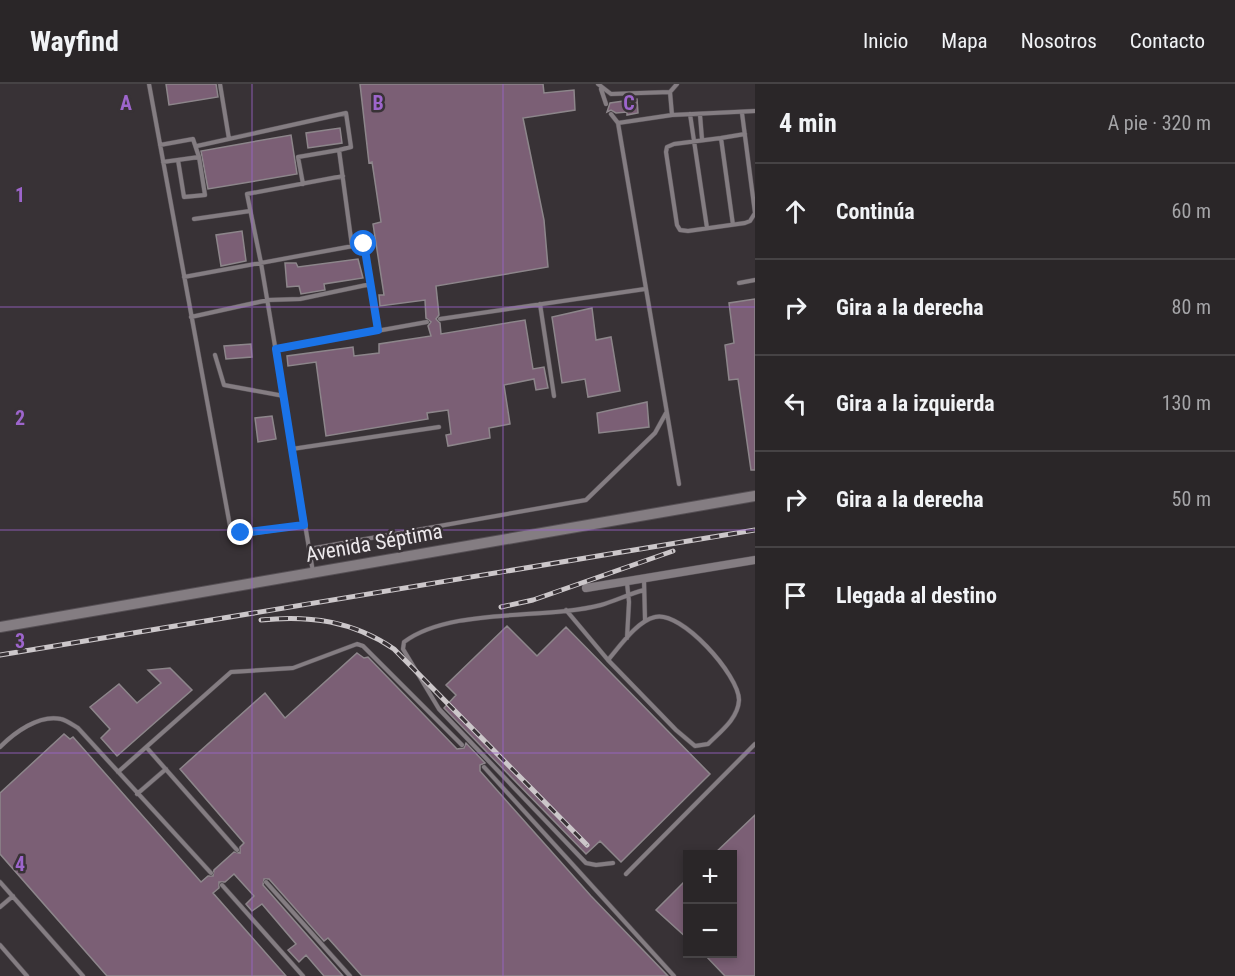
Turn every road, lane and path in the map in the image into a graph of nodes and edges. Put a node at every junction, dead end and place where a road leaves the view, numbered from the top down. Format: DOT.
graph roads {
  1 [pos="149,84"];
  2 [pos="220,84"];
  3 [pos="677,84"];
  4 [pos="600,86"];
  5 [pos="670,92"];
  6 [pos="606,104"];
  7 [pos="755,111"];
  8 [pos="742,113"];
  9 [pos="611,114"];
  10 [pos="690,114"];
  11 [pos="672,115"];
  12 [pos="700,115"];
  13 [pos="618,123"];
  14 [pos="745,134"];
  15 [pos="721,138"];
  16 [pos="229,139"];
  17 [pos="702,139"];
  18 [pos="693,140"];
  19 [pos="160,145"];
  20 [pos="197,146"];
  21 [pos="339,150"];
  22 [pos="199,157"];
  23 [pos="178,160"];
  24 [pos="163,162"];
  25 [pos="343,176"];
  26 [pos="303,184"];
  27 [pos="250,211"];
  28 [pos="194,219"];
  29 [pos="733,225"];
  30 [pos="707,228"];
  31 [pos="352,246"];
  32 [pos="261,263"];
  33 [pos="184,277"];
  34 [pos="755,280"];
  35 [pos="739,283"];
  36 [pos="370,284"];
  37 [pos="645,289"];
  38 [pos="268,300"];
  39 [pos="540,304"];
  40 [pos="191,317"];
  41 [pos="440,319"];
  42 [pos="427,322"];
  43 [pos="378,330"];
  44 [pos="276,349"];
  45 [pos="215,355"];
  46 [pos="284,396"];
  47 [pos="554,396"];
  48 [pos="666,411"];
  49 [pos="439,427"];
  50 [pos="292,449"];
  51 [pos="679,484"];
  52 [pos="755,496"];
  53 [pos="304,525"];
  54 [pos="309,549"];
  55 [pos="755,560"];
  56 [pos="314,573"];
  57 [pos="644,579"];
  58 [pos="627,582"];
  59 [pos="586,588"];
  60 [pos="644,590"];
  61 [pos="628,594"];
  62 [pos="565,609"];
  63 [pos="645,620"];
  64 [pos="0,627"];
  65 [pos="627,639"];
  66 [pos="608,660"];
  67 [pos="755,744"];
  68 [pos="462,746"];
  69 [pos="0,747"];
  70 [pos="147,748"];
  71 [pos="484,767"];
  72 [pos="166,769"];
  73 [pos="118,772"];
  74 [pos="137,794"];
  75 [pos="237,850"];
  76 [pos="613,863"];
  77 [pos="211,873"];
  78 [pos="626,874"];
  79 [pos="0,882"];
  80 [pos="266,882"];
  81 [pos="222,885"];
  82 [pos="13,896"];
  83 [pos="0,907"];
  84 [pos="0,945"];
  85 [pos="27,976"];
  86 [pos="83,976"];
  87 [pos="303,976"];
  88 [pos="350,976"];
  89 [pos="674,976"];
  1 -- 19 [label="lane"];
  2 -- 16 [label="lane"];
  3 -- 5 [label="lane"];
  4 -- 5 [label="lane"];
  4 -- 6 [label="lane"];
  5 -- 11 [label="lane"];
  7 -- 8 [label="lane"];
  8 -- 12 [label="lane"];
  8 -- 14 [label="lane"];
  9 -- 13 [label="lane"];
  10 -- 11 [label="lane"];
  10 -- 12 [label="lane"];
  10 -- 18 [label="lane"];
  11 -- 13 [label="lane"];
  12 -- 17 [label="lane"];
  13 -- 37 [label="lane"];
  14 -- 15 [label="lane"];
  14 -- 29 [label="lane"];
  15 -- 17 [label="lane"];
  15 -- 29 [label="lane"];
  16 -- 20 [label="lane"];
  16 -- 21 [label="lane"];
  17 -- 18 [label="lane"];
  18 -- 30 [label="lane"];
  18 -- 30 [label="lane"];
  19 -- 20 [label="lane"];
  19 -- 24 [label="lane"];
  20 -- 22 [label="lane"];
  21 -- 25 [label="lane"];
  21 -- 26 [label="lane"];
  22 -- 23 [label="lane"];
  22 -- 23 [label="lane"];
  23 -- 24 [label="lane"];
  24 -- 33 [label="lane"];
  25 -- 26 [label="lane"];
  25 -- 31 [label="lane"];
  26 -- 27 [label="lane"];
  27 -- 28 [label="lane"];
  27 -- 32 [label="lane"];
  29 -- 30 [label="lane"];
  31 -- 32 [label="lane"];
  31 -- 36 [label="lane"];
  32 -- 33 [label="lane"];
  32 -- 38 [label="lane"];
  33 -- 40 [label="lane"];
  34 -- 35 [label="lane"];
  36 -- 38 [label="lane"];
  36 -- 43 [label="lane"];
  37 -- 39 [label="lane"];
  37 -- 48 [label="lane"];
  38 -- 40 [label="lane"];
  38 -- 44 [label="lane"];
  39 -- 41 [label="lane"];
  39 -- 47 [label="lane"];
  40 -- 53 [label="lane"];
  42 -- 43 [label="lane"];
  43 -- 44 [label="lane"];
  44 -- 46 [label="lane"];
  45 -- 46 [label="lane"];
  46 -- 50 [label="lane"];
  48 -- 51 [label="lane"];
  48 -- 54 [label="lane"];
  49 -- 50 [label="lane"];
  50 -- 53 [label="lane"];
  52 -- 56 [label="street, Avenida Séptima"];
  53 -- 54 [label="lane"];
  54 -- 56 [label="lane"];
  55 -- 57 [label="street"];
  56 -- 64 [label="street, Avenida Séptima"];
  57 -- 58 [label="street"];
  57 -- 60 [label="lane"];
  58 -- 59 [label="street"];
  58 -- 61 [label="lane"];
  60 -- 61 [label="lane"];
  60 -- 63 [label="lane"];
  61 -- 62 [label="lane"];
  61 -- 65 [label="lane"];
  62 -- 66 [label="lane"];
  62 -- 76 [label="lane"];
  63 -- 65 [label="lane"];
  63 -- 66 [label="lane"];
  65 -- 66 [label="lane"];
  67 -- 78 [label="lane"];
  68 -- 70 [label="lane"];
  69 -- 73 [label="lane"];
  70 -- 72 [label="lane"];
  70 -- 73 [label="lane"];
  71 -- 89 [label="lane"];
  72 -- 74 [label="lane"];
  72 -- 75 [label="lane"];
  73 -- 74 [label="lane"];
  74 -- 77 [label="lane"];
  79 -- 82 [label="lane"];
  80 -- 88 [label="lane"];
  81 -- 87 [label="lane"];
  82 -- 83 [label="lane"];
  82 -- 86 [label="lane"];
  84 -- 85 [label="lane"];
}
